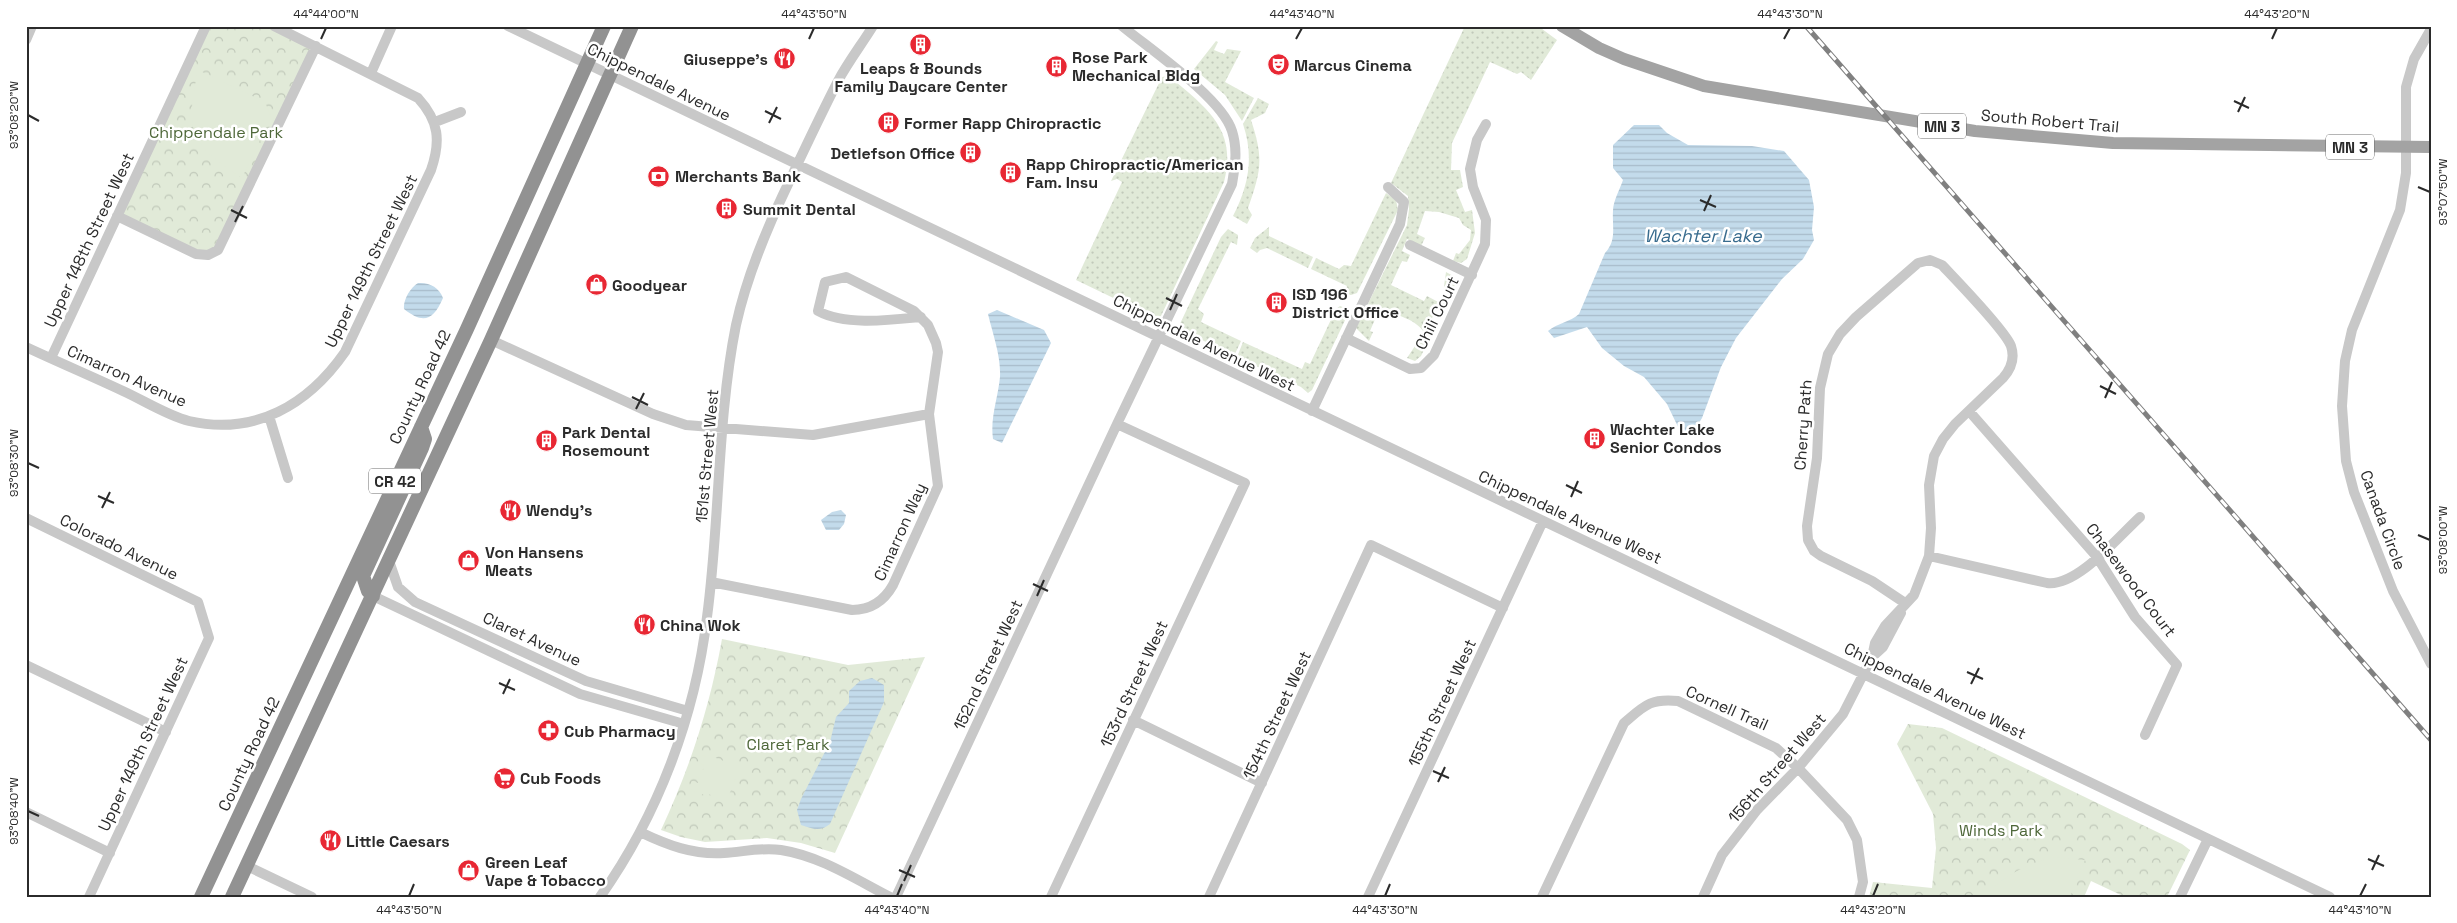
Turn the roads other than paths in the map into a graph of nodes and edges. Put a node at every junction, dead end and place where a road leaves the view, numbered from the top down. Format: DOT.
graph roads {
  1 [pos="32,26"];
  2 [pos="206,26"];
  3 [pos="274,26"];
  4 [pos="392,26"];
  5 [pos="508,26"];
  6 [pos="604,26"];
  7 [pos="632,26"];
  8 [pos="874,26"];
  9 [pos="1122,26"];
  10 [pos="1562,26"];
  11 [pos="2431,29"];
  12 [pos="26,40"];
  13 [pos="316,46"];
  14 [pos="587,64"];
  15 [pos="371,73"];
  16 [pos="610,75"];
  17 [pos="461,112"];
  18 [pos="435,122"];
  19 [pos="1486,124"];
  20 [pos="2431,147"];
  21 [pos="2406,148"];
  22 [pos="797,165"];
  23 [pos="1388,187"];
  24 [pos="117,216"];
  25 [pos="1410,245"];
  26 [pos="1472,275"];
  27 [pos="921,317"];
  28 [pos="1159,338"];
  29 [pos="1346,338"];
  30 [pos="491,340"];
  31 [pos="26,347"];
  32 [pos="51,358"];
  33 [pos="2012,364"];
  34 [pos="1312,410"];
  35 [pos="1969,411"];
  36 [pos="929,414"];
  37 [pos="269,416"];
  38 [pos="188,420"];
  39 [pos="1117,424"];
  40 [pos="421,427"];
  41 [pos="724,428"];
  42 [pos="288,478"];
  43 [pos="2140,517"];
  44 [pos="26,518"];
  45 [pos="1543,521"];
  46 [pos="1929,556"];
  47 [pos="2097,557"];
  48 [pos="389,561"];
  49 [pos="711,582"];
  50 [pos="373,596"];
  51 [pos="198,602"];
  52 [pos="1905,603"];
  53 [pos="1503,608"];
  54 [pos="2431,664"];
  55 [pos="26,665"];
  56 [pos="1864,674"];
  57 [pos="688,711"];
  58 [pos="1133,720"];
  59 [pos="684,724"];
  60 [pos="166,732"];
  61 [pos="2145,734"];
  62 [pos="1798,768"];
  63 [pos="1262,782"];
  64 [pos="26,812"];
  65 [pos="640,832"];
  66 [pos="2208,839"];
  67 [pos="110,853"];
  68 [pos="246,866"];
  69 [pos="89,897"];
  70 [pos="201,897"];
  71 [pos="232,897"];
  72 [pos="312,897"];
  73 [pos="600,897"];
  74 [pos="890,897"];
  75 [pos="896,897"];
  76 [pos="1051,897"];
  77 [pos="1209,897"];
  78 [pos="1368,897"];
  79 [pos="1542,897"];
  80 [pos="1703,897"];
  81 [pos="1859,897"];
  82 [pos="2180,897"];
  83 [pos="2330,897"];
  1 -- 12 [label="street"];
  2 -- 24 [label="street, Upper 148th Street West"];
  3 -- 13 [label="street"];
  4 -- 15 [label="street"];
  5 -- 14 [label="street, Chippendale Avenue"];
  6 -- 14 [label="highway, County Road 42 / CR 42"];
  7 -- 16 [label="highway, CR 42"];
  8 -- 22 [label="street, 151st Street West"];
  9 -- 28 [label="street, 152nd Street West"];
  10 -- 21 [label="main road, South Robert Trail / MN 3"];
  11 -- 21 [label="street, Canada Circle"];
  13 -- 15 [label="street"];
  13 -- 24 [label="street"];
  14 -- 16 [label="street, Chippendale Avenue"];
  14 -- 40 [label="highway, County Road 42 / CR 42"];
  15 -- 18 [label="street"];
  16 -- 22 [label="street, Chippendale Avenue"];
  16 -- 30 [label="highway, CR 42"];
  17 -- 18 [label="street"];
  18 -- 37 [label="street, Upper 149th Street West"];
  19 -- 26 [label="street, Chili Court"];
  20 -- 21 [label="main road, South Robert Trail / MN 3"];
  21 -- 54 [label="street, Canada Circle"];
  22 -- 28 [label="street, Chippendale Avenue West"];
  22 -- 41 [label="street, 151st Street West"];
  23 -- 29 [label="street"];
  24 -- 32 [label="street, Upper 148th Street West"];
  25 -- 26 [label="street, Chili Court"];
  26 -- 29 [label="street, Chili Court"];
  27 -- 27 [label="street"];
  27 -- 36 [label="street, Cimarron Way"];
  28 -- 34 [label="street, Chippendale Avenue West"];
  28 -- 39 [label="street, 152nd Street West"];
  29 -- 34 [label="street"];
  30 -- 41 [label="street"];
  30 -- 48 [label="highway, CR 42"];
  31 -- 32 [label="street, Cimarron Avenue"];
  32 -- 38 [label="street, Cimarron Avenue"];
  33 -- 35 [label="street, 156th Street West"];
  33 -- 52 [label="street, Cherry Path"];
  34 -- 45 [label="street, Chippendale Avenue West"];
  35 -- 46 [label="street, 156th Street West"];
  35 -- 47 [label="street, Chasewood Court"];
  36 -- 41 [label="street"];
  36 -- 49 [label="street, Cimarron Way"];
  37 -- 38 [label="street, Upper 149th Street West"];
  37 -- 42 [label="street"];
  39 -- 58 [label="street, 153rd Street West"];
  39 -- 75 [label="street, 152nd Street West"];
  40 -- 50 [label="highway"];
  40 -- 70 [label="highway, County Road 42 / CR 42"];
  41 -- 49 [label="street, 151st Street West"];
  43 -- 47 [label="street"];
  44 -- 51 [label="street, Colorado Avenue"];
  45 -- 53 [label="street, 155th Street West"];
  45 -- 56 [label="street, Chippendale Avenue West"];
  46 -- 47 [label="street"];
  46 -- 52 [label="street, 156th Street West"];
  47 -- 61 [label="street, Chasewood Court"];
  48 -- 50 [label="highway, CR 42"];
  48 -- 57 [label="street, Claret Avenue"];
  49 -- 57 [label="street, 151st Street West"];
  50 -- 59 [label="street, Claret Avenue"];
  50 -- 68 [label="highway, CR 42"];
  51 -- 60 [label="street, Upper 149th Street West"];
  52 -- 56 [label="street, 156th Street West"];
  53 -- 63 [label="street, 154th Street West"];
  53 -- 78 [label="street, 155th Street West"];
  55 -- 60 [label="street"];
  56 -- 62 [label="street, 156th Street West"];
  56 -- 66 [label="street, Chippendale Avenue West"];
  57 -- 59 [label="street, 151st Street West"];
  58 -- 63 [label="street"];
  58 -- 76 [label="street, 153rd Street West"];
  59 -- 65 [label="street, 151st Street West"];
  60 -- 67 [label="street, Upper 149th Street West"];
  62 -- 79 [label="street, Cornell Trail"];
  62 -- 80 [label="street, 156th Street West"];
  62 -- 81 [label="street, Cornell Trail"];
  63 -- 77 [label="street, 154th Street West"];
  64 -- 67 [label="street"];
  65 -- 73 [label="street, 151st Street West"];
  65 -- 74 [label="street"];
  66 -- 82 [label="street"];
  66 -- 83 [label="street, Chippendale Avenue West"];
  67 -- 69 [label="street, Upper 149th Street West"];
  68 -- 71 [label="highway, CR 42"];
  68 -- 72 [label="street"];
}
